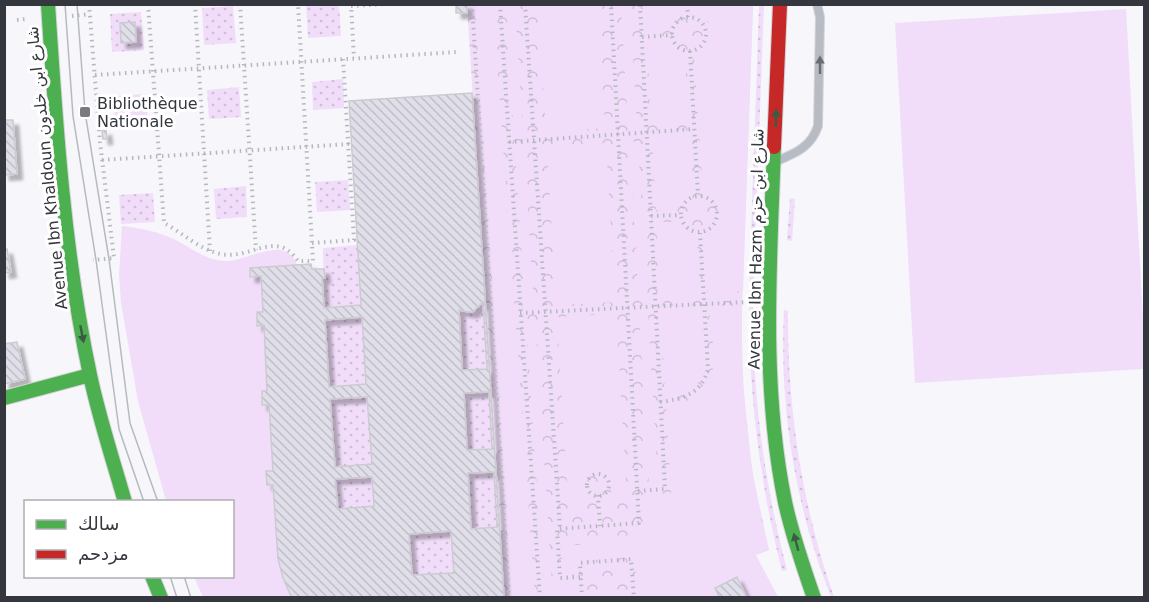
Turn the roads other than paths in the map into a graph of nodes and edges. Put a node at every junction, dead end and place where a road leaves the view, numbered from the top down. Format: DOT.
graph roads {
  1 [pos="48,4"];
  2 [pos="780,4"];
  3 [pos="818,4"];
  4 [pos="774,162"];
  5 [pos="90,375"];
  6 [pos="4,398"];
  7 [pos="125,500"];
  8 [pos="153,578"];
  9 [pos="161,597"];
  10 [pos="814,597"];
  1 -- 5 [label="main road, Avenue Ibn Khaldoun شارع ابن خلدون, one-way"];
  4 -- 2 [label="main road, Avenue Ibn Hazm شارع ابن حزم, one-way"];
  4 -- 3 [label="lane, one-way"];
  10 -- 4 [label="main road, Avenue Ibn Hazm شارع ابن حزم, one-way"];
  5 -- 6 [label="main road"];
  5 -- 7 [label="main road, Avenue Ibn Khaldoun شارع ابن خلدون"];
  8 -- 9 [label="main road"];
}
